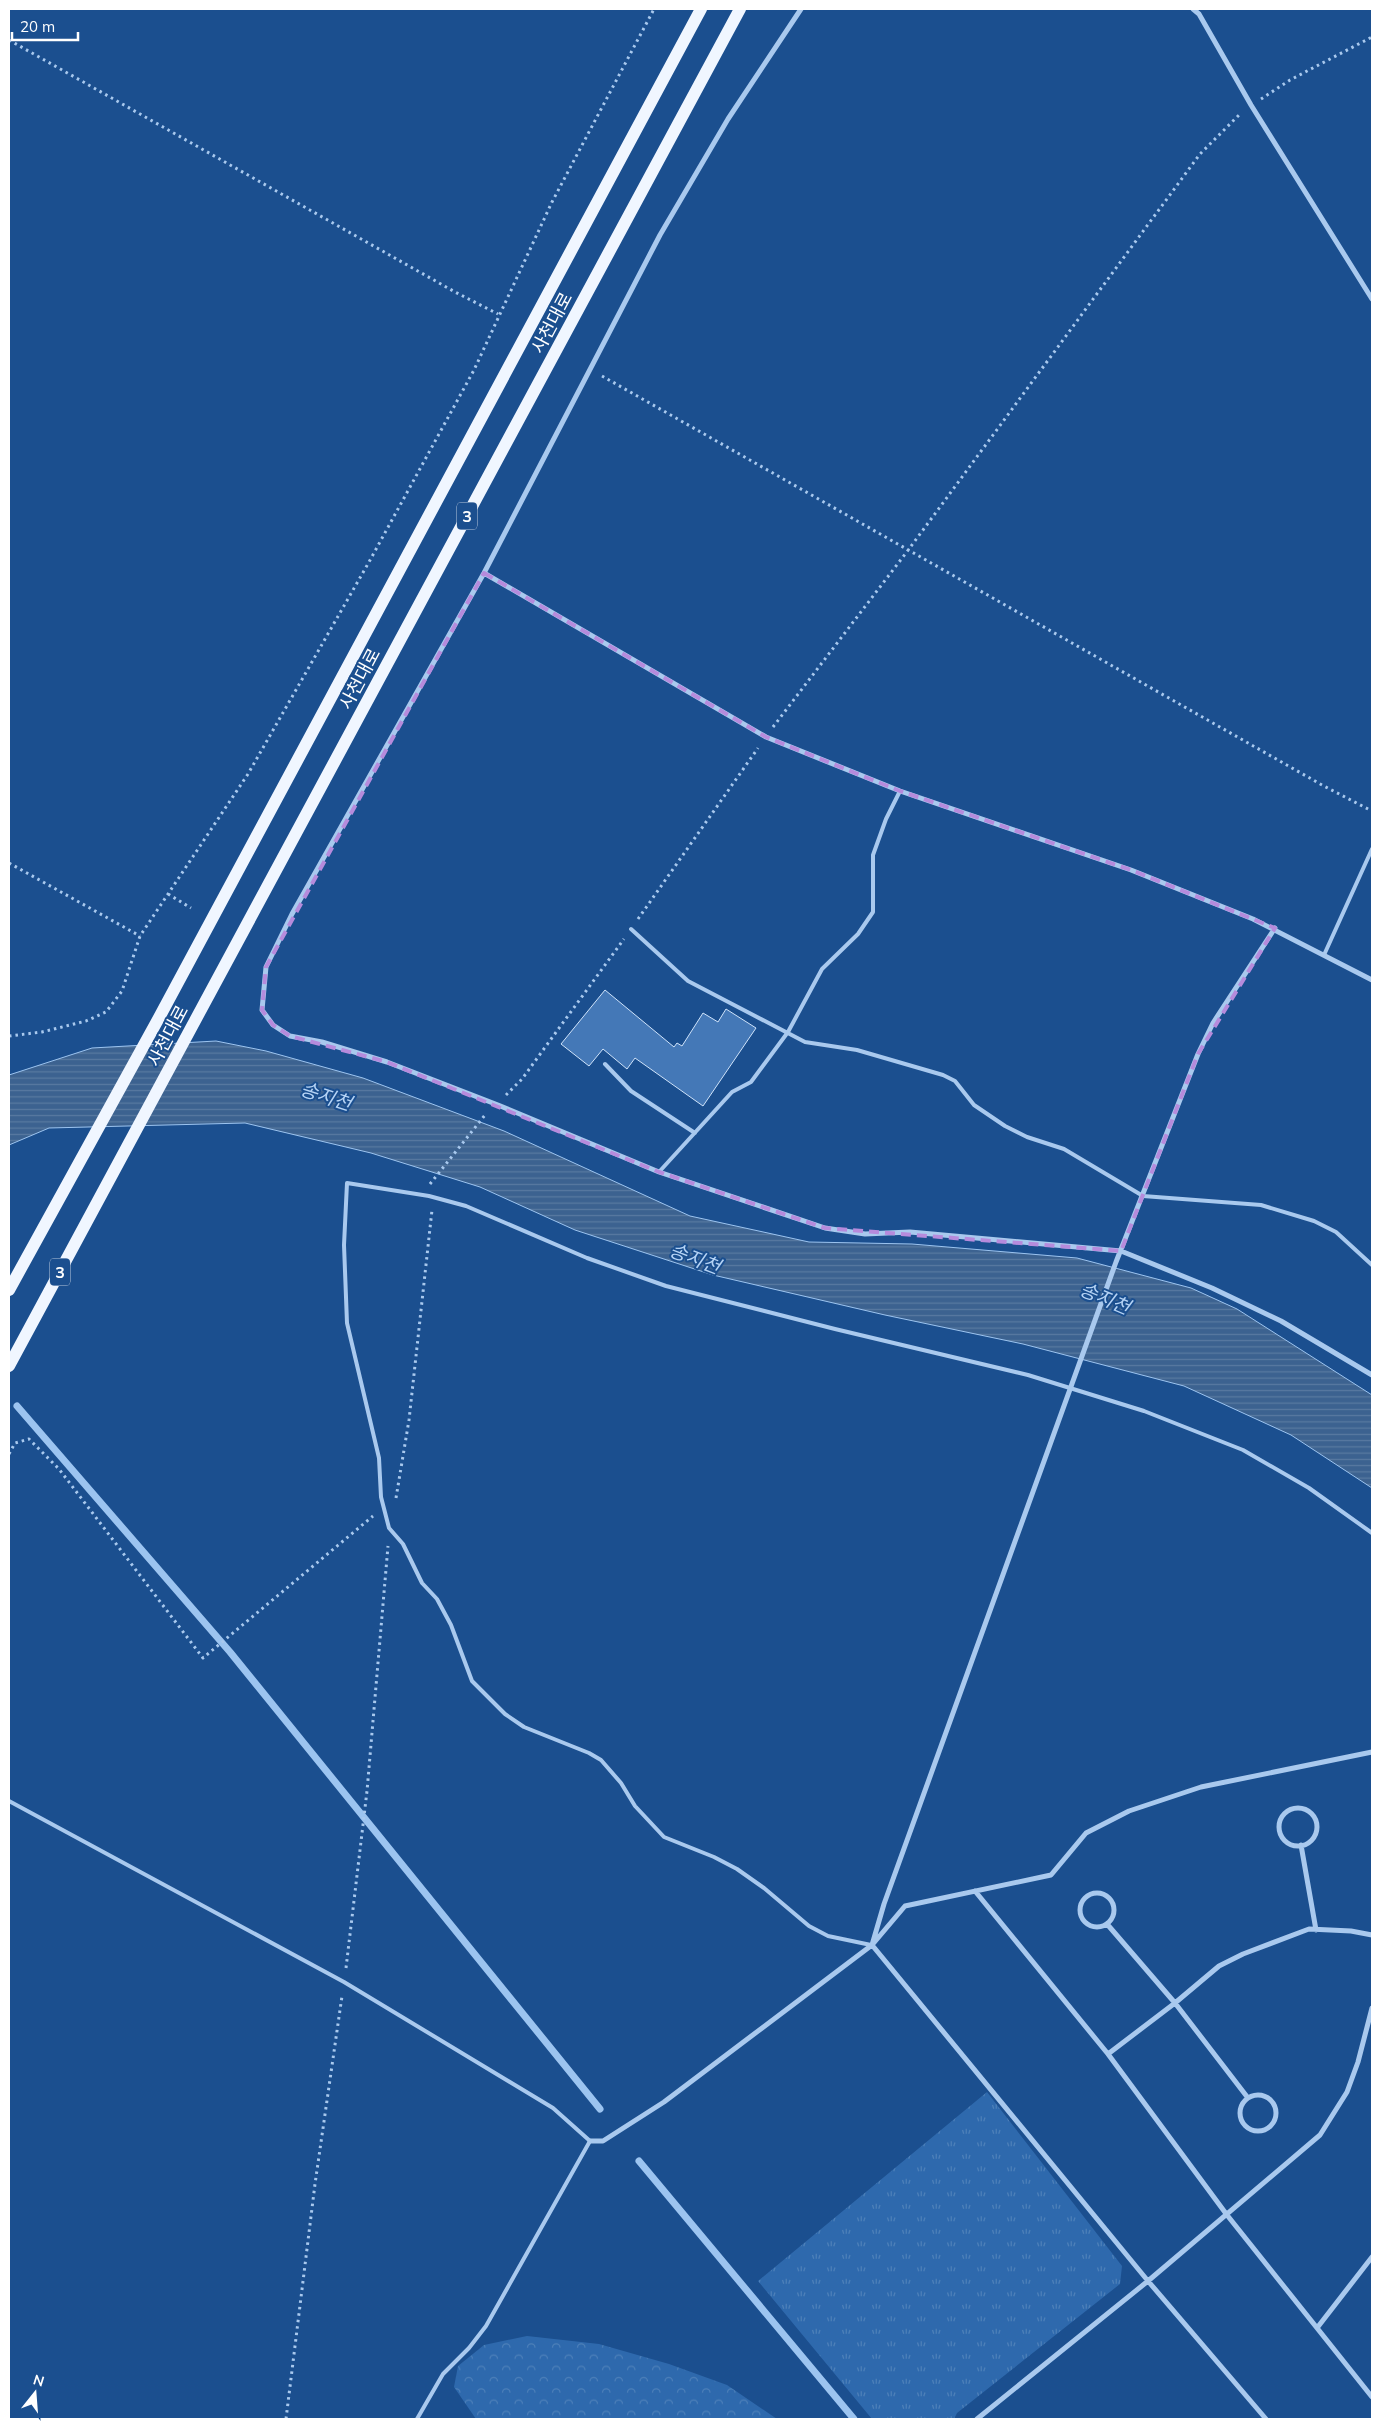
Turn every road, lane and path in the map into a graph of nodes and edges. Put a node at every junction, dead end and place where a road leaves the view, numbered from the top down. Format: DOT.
graph roads {
  1 [pos="654,9"];
  2 [pos="701,9"];
  3 [pos="740,9"];
  4 [pos="801,9"];
  5 [pos="1193,9"];
  6 [pos="1372,37"];
  7 [pos="9,40"];
  8 [pos="1252,105"];
  9 [pos="1372,299"];
  10 [pos="498,314"];
  11 [pos="591,370"];
  12 [pos="909,550"];
  13 [pos="484,573"];
  14 [pos="766,737"];
  15 [pos="900,791"];
  16 [pos="1372,811"];
  17 [pos="1372,848"];
  18 [pos="9,863"];
  19 [pos="168,894"];
  20 [pos="191,908"];
  21 [pos="1274,928"];
  22 [pos="632,929"];
  23 [pos="140,936"];
  24 [pos="1324,955"];
  25 [pos="1372,980"];
  26 [pos="788,1032"];
  27 [pos="9,1036"];
  28 [pos="605,1064"];
  29 [pos="488,1112"];
  30 [pos="695,1133"];
  31 [pos="659,1172"];
  32 [pos="431,1181"];
  33 [pos="429,1196"];
  34 [pos="1143,1196"];
  35 [pos="1121,1251"];
  36 [pos="1372,1265"];
  37 [pos="9,1290"];
  38 [pos="9,1366"];
  39 [pos="1372,1376"];
  40 [pos="1071,1388"];
  41 [pos="9,1454"];
  42 [pos="389,1528"];
  43 [pos="1372,1533"];
  44 [pos="1372,1752"];
  45 [pos="9,1801"];
  46 [pos="1301,1845"];
  47 [pos="974,1891"];
  48 [pos="1107,1924"];
  49 [pos="1316,1930"];
  50 [pos="1372,1935"];
  51 [pos="872,1945"];
  52 [pos="344,1982"];
  53 [pos="1175,2003"];
  54 [pos="1372,2008"];
  55 [pos="1108,2054"];
  56 [pos="1248,2098"];
  57 [pos="590,2141"];
  58 [pos="1227,2215"];
  59 [pos="1372,2257"];
  60 [pos="1148,2282"];
  61 [pos="1317,2328"];
  62 [pos="1372,2397"];
  63 [pos="286,2419"];
  64 [pos="417,2419"];
  65 [pos="977,2419"];
  66 [pos="1266,2419"];
  1 -- 10 [label="path"];
  2 -- 37 [label="main road, 사천대로 / 3"];
  3 -- 38 [label="main road, 사천대로 / 3"];
  4 -- 11 [label="street"];
  5 -- 8 [label="street"];
  6 -- 8 [label="path"];
  7 -- 10 [label="path"];
  8 -- 9 [label="street"];
  8 -- 12 [label="path"];
  10 -- 19 [label="path"];
  11 -- 12 [label="path"];
  11 -- 13 [label="street"];
  12 -- 14 [label="path"];
  12 -- 16 [label="path"];
  13 -- 14 [label="street"];
  13 -- 31 [label="street"];
  14 -- 15 [label="street"];
  15 -- 21 [label="street"];
  15 -- 26 [label="lane"];
  17 -- 24 [label="lane"];
  18 -- 23 [label="path"];
  19 -- 20 [label="path"];
  19 -- 23 [label="path"];
  21 -- 24 [label="street"];
  21 -- 34 [label="street"];
  22 -- 26 [label="lane"];
  23 -- 27 [label="path"];
  24 -- 25 [label="street"];
  26 -- 30 [label="lane"];
  26 -- 34 [label="lane"];
  28 -- 30 [label="lane"];
  29 -- 32 [label="path"];
  30 -- 31 [label="lane"];
  31 -- 35 [label="street"];
  33 -- 40 [label="lane"];
  33 -- 42 [label="path"];
  33 -- 42 [label="lane"];
  34 -- 35 [label="street"];
  34 -- 36 [label="lane"];
  35 -- 39 [label="street"];
  35 -- 40 [label="street"];
  40 -- 43 [label="lane"];
  40 -- 51 [label="street"];
  41 -- 42 [label="path"];
  42 -- 51 [label="lane"];
  42 -- 52 [label="path"];
  44 -- 47 [label="street"];
  45 -- 52 [label="lane"];
  46 -- 46 [label="street"];
  46 -- 49 [label="street"];
  47 -- 51 [label="street"];
  47 -- 55 [label="street"];
  48 -- 48 [label="street"];
  48 -- 53 [label="street"];
  49 -- 50 [label="street"];
  49 -- 53 [label="street"];
  51 -- 57 [label="street"];
  51 -- 60 [label="street"];
  52 -- 57 [label="lane"];
  52 -- 63 [label="path"];
  53 -- 55 [label="street"];
  53 -- 56 [label="street"];
  54 -- 58 [label="street"];
  55 -- 58 [label="street"];
  56 -- 56 [label="street"];
  57 -- 64 [label="lane"];
  58 -- 60 [label="street"];
  58 -- 61 [label="street"];
  59 -- 61 [label="street"];
  60 -- 65 [label="street"];
  60 -- 66 [label="street"];
  61 -- 62 [label="street"];
}
